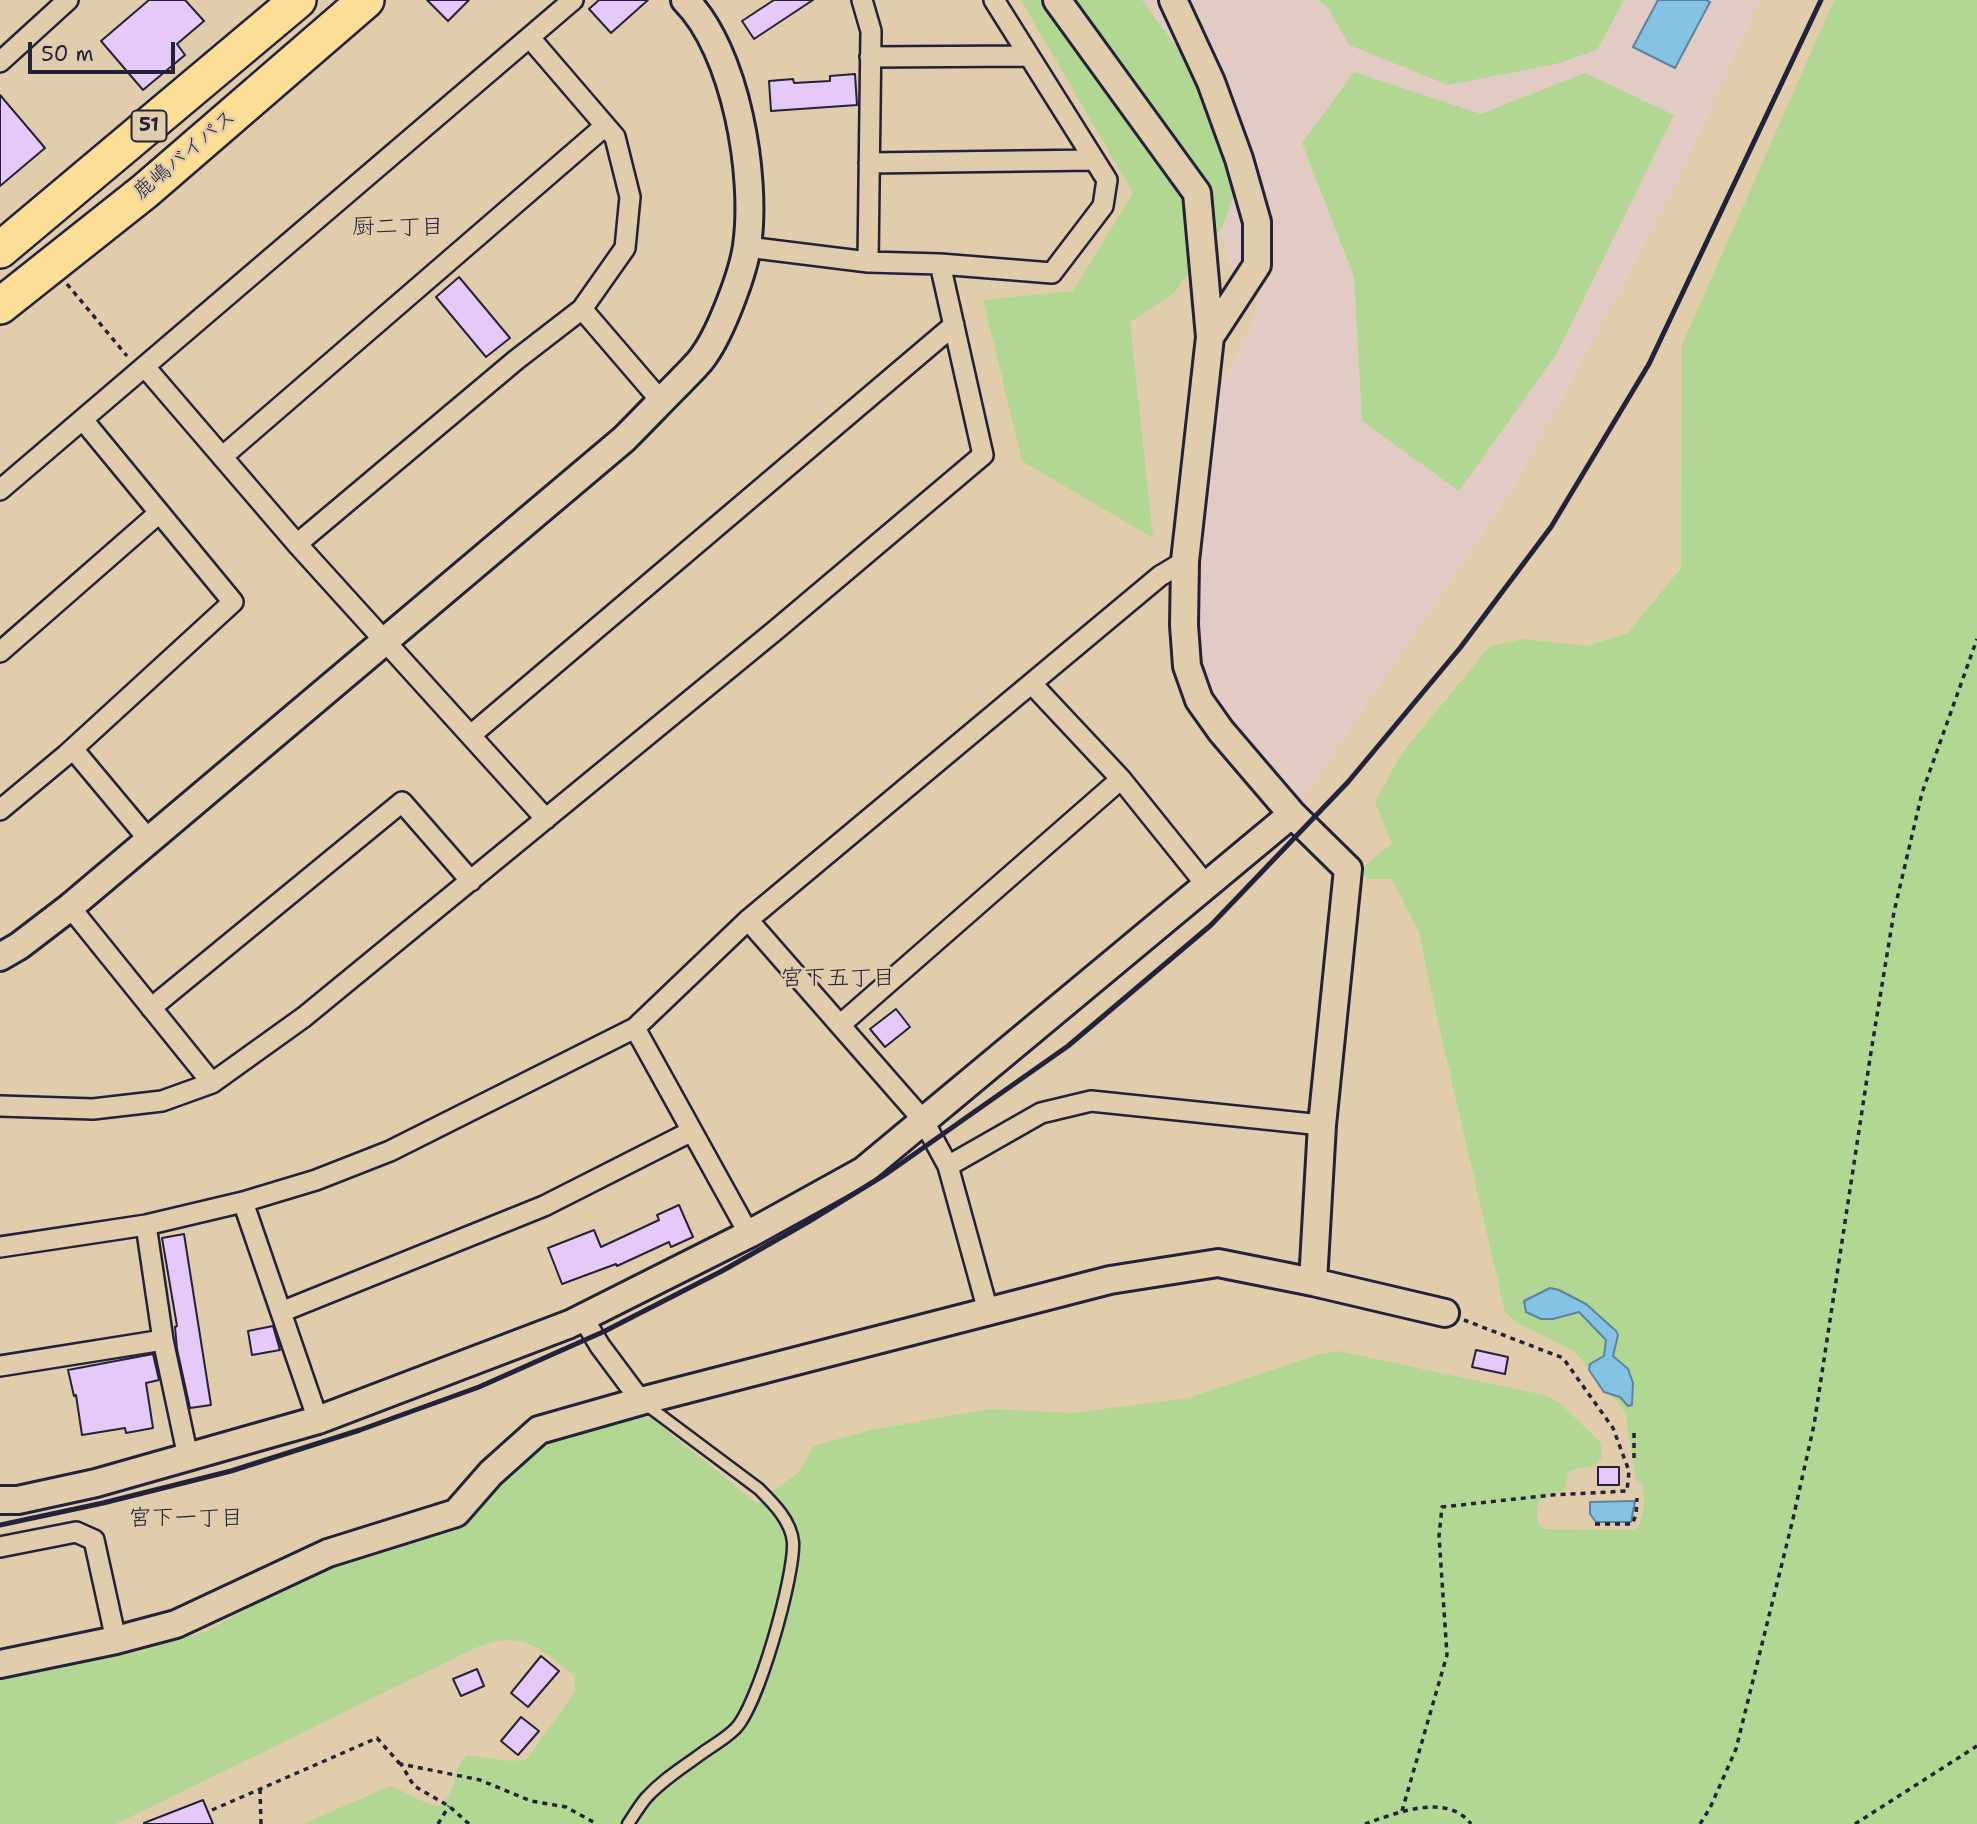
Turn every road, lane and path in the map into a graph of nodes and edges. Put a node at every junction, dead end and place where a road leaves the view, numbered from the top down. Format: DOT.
graph roads {
  1 [pos="68,0"];
  2 [pos="298,0"];
  3 [pos="366,0"];
  4 [pos="573,0"];
  5 [pos="685,0"];
  6 [pos="862,0"];
  7 [pos="994,0"];
  8 [pos="1057,0"];
  9 [pos="1173,0"];
  10 [pos="530,38"];
  11 [pos="1029,56"];
  12 [pos="870,57"];
  13 [pos="0,62"];
  14 [pos="605,126"];
  15 [pos="1094,160"];
  16 [pos="869,163"];
  17 [pos="145,191"];
  18 [pos="747,247"];
  19 [pos="0,250"];
  20 [pos="868,262"];
  21 [pos="940,264"];
  22 [pos="54,270"];
  23 [pos="0,306"];
  24 [pos="582,309"];
  25 [pos="0,320"];
  26 [pos="954,325"];
  27 [pos="1210,337"];
  28 [pos="142,369"];
  29 [pos="661,401"];
  30 [pos="83,419"];
  31 [pos="222,457"];
  32 [pos="0,490"];
  33 [pos="159,513"];
  34 [pos="298,544"];
  35 [pos="1185,561"];
  36 [pos="1977,639"];
  37 [pos="385,641"];
  38 [pos="0,652"];
  39 [pos="1971,655"];
  40 [pos="1977,655"];
  41 [pos="1032,684"];
  42 [pos="471,735"];
  43 [pos="72,749"];
  44 [pos="1121,779"];
  45 [pos="0,810"];
  46 [pos="1292,814"];
  47 [pos="547,819"];
  48 [pos="149,840"];
  49 [pos="471,881"];
  50 [pos="1207,887"];
  51 [pos="70,907"];
  52 [pos="748,920"];
  53 [pos="0,957"];
  54 [pos="151,1008"];
  55 [pos="840,1025"];
  56 [pos="635,1028"];
  57 [pos="212,1083"];
  58 [pos="0,1106"];
  59 [pos="923,1120"];
  60 [pos="1322,1125"];
  61 [pos="692,1131"];
  62 [pos="948,1166"];
  63 [pos="243,1202"];
  64 [pos="146,1225"];
  65 [pos="750,1234"];
  66 [pos="0,1247"];
  67 [pos="1313,1282"];
  68 [pos="988,1311"];
  69 [pos="281,1312"];
  70 [pos="1445,1313"];
  71 [pos="583,1318"];
  72 [pos="163,1340"];
  73 [pos="0,1366"];
  74 [pos="641,1401"];
  75 [pos="318,1420"];
  76 [pos="1634,1431"];
  77 [pos="188,1457"];
  78 [pos="1634,1458"];
  79 [pos="1637,1498"];
  80 [pos="0,1500"];
  81 [pos="1595,1524"];
  82 [pos="0,1548"];
  83 [pos="116,1640"];
  84 [pos="0,1664"];
  85 [pos="1977,1746"];
  86 [pos="401,1764"];
  87 [pos="260,1790"];
  88 [pos="449,1806"];
  89 [pos="212,1810"];
  90 [pos="1402,1811"];
  91 [pos="261,1824"];
  92 [pos="438,1824"];
  93 [pos="469,1824"];
  94 [pos="597,1824"];
  95 [pos="628,1824"];
  96 [pos="1366,1824"];
  97 [pos="1471,1824"];
  98 [pos="1700,1824"];
  99 [pos="1855,1824"];
  1 -- 13 [label="street"];
  2 -- 19 [label="highway, 51"];
  3 -- 17 [label="highway, 鹿嶋バイパス / 51"];
  4 -- 10 [label="street"];
  5 -- 18 [label="street"];
  6 -- 12 [label="street"];
  7 -- 11 [label="street"];
  8 -- 27 [label="street"];
  9 -- 27 [label="street"];
  10 -- 14 [label="street"];
  10 -- 28 [label="street"];
  11 -- 12 [label="street"];
  11 -- 15 [label="street"];
  12 -- 16 [label="street"];
  14 -- 24 [label="street"];
  14 -- 31 [label="street"];
  15 -- 16 [label="street"];
  15 -- 21 [label="street"];
  16 -- 20 [label="street"];
  17 -- 22 [label="highway, 51"];
  17 -- 23 [label="highway, 鹿嶋バイパス / 51"];
  18 -- 20 [label="street"];
  18 -- 29 [label="street"];
  20 -- 21 [label="street"];
  21 -- 26 [label="street"];
  22 -- 25 [label="highway, 51"];
  22 -- 28 [label="path"];
  24 -- 29 [label="street"];
  24 -- 34 [label="street"];
  26 -- 42 [label="street"];
  26 -- 47 [label="street"];
  27 -- 35 [label="street"];
  28 -- 30 [label="street"];
  28 -- 31 [label="street"];
  29 -- 37 [label="street"];
  30 -- 32 [label="street"];
  30 -- 33 [label="street"];
  31 -- 34 [label="street"];
  33 -- 38 [label="street"];
  33 -- 43 [label="street"];
  34 -- 37 [label="street"];
  35 -- 41 [label="street"];
  35 -- 46 [label="street"];
  36 -- 39 [label="path"];
  37 -- 42 [label="street"];
  37 -- 48 [label="street"];
  39 -- 40 [label="path"];
  39 -- 98 [label="path"];
  41 -- 44 [label="street"];
  41 -- 52 [label="street"];
  42 -- 47 [label="street"];
  43 -- 45 [label="street"];
  43 -- 48 [label="street"];
  44 -- 50 [label="street"];
  44 -- 55 [label="street"];
  46 -- 50 [label="street"];
  46 -- 60 [label="street"];
  47 -- 49 [label="street"];
  48 -- 51 [label="street"];
  49 -- 54 [label="street"];
  49 -- 57 [label="street"];
  50 -- 59 [label="street"];
  51 -- 53 [label="street"];
  51 -- 54 [label="street"];
  52 -- 55 [label="street"];
  52 -- 56 [label="street"];
  54 -- 57 [label="street"];
  55 -- 59 [label="street"];
  56 -- 61 [label="street"];
  56 -- 63 [label="street"];
  57 -- 58 [label="street"];
  59 -- 62 [label="street"];
  59 -- 65 [label="street"];
  60 -- 62 [label="street"];
  60 -- 67 [label="street"];
  61 -- 65 [label="street"];
  61 -- 69 [label="street"];
  62 -- 68 [label="street"];
  63 -- 64 [label="street"];
  63 -- 69 [label="street"];
  64 -- 66 [label="street"];
  64 -- 72 [label="street"];
  65 -- 71 [label="street"];
  67 -- 68 [label="street"];
  67 -- 70 [label="street"];
  68 -- 74 [label="street"];
  69 -- 75 [label="street"];
  70 -- 90 [label="path"];
  71 -- 74 [label="street"];
  71 -- 75 [label="street"];
  72 -- 73 [label="street"];
  72 -- 77 [label="street"];
  74 -- 83 [label="street"];
  74 -- 95 [label="lane"];
  75 -- 77 [label="street"];
  76 -- 78 [label="path"];
  77 -- 80 [label="street"];
  79 -- 81 [label="path"];
  82 -- 83 [label="street"];
  83 -- 84 [label="street"];
  85 -- 99 [label="path"];
  86 -- 87 [label="path"];
  86 -- 88 [label="path"];
  86 -- 94 [label="path"];
  87 -- 89 [label="path"];
  87 -- 91 [label="path"];
  88 -- 92 [label="path"];
  88 -- 93 [label="path"];
  90 -- 96 [label="path"];
  90 -- 97 [label="path"];
}
